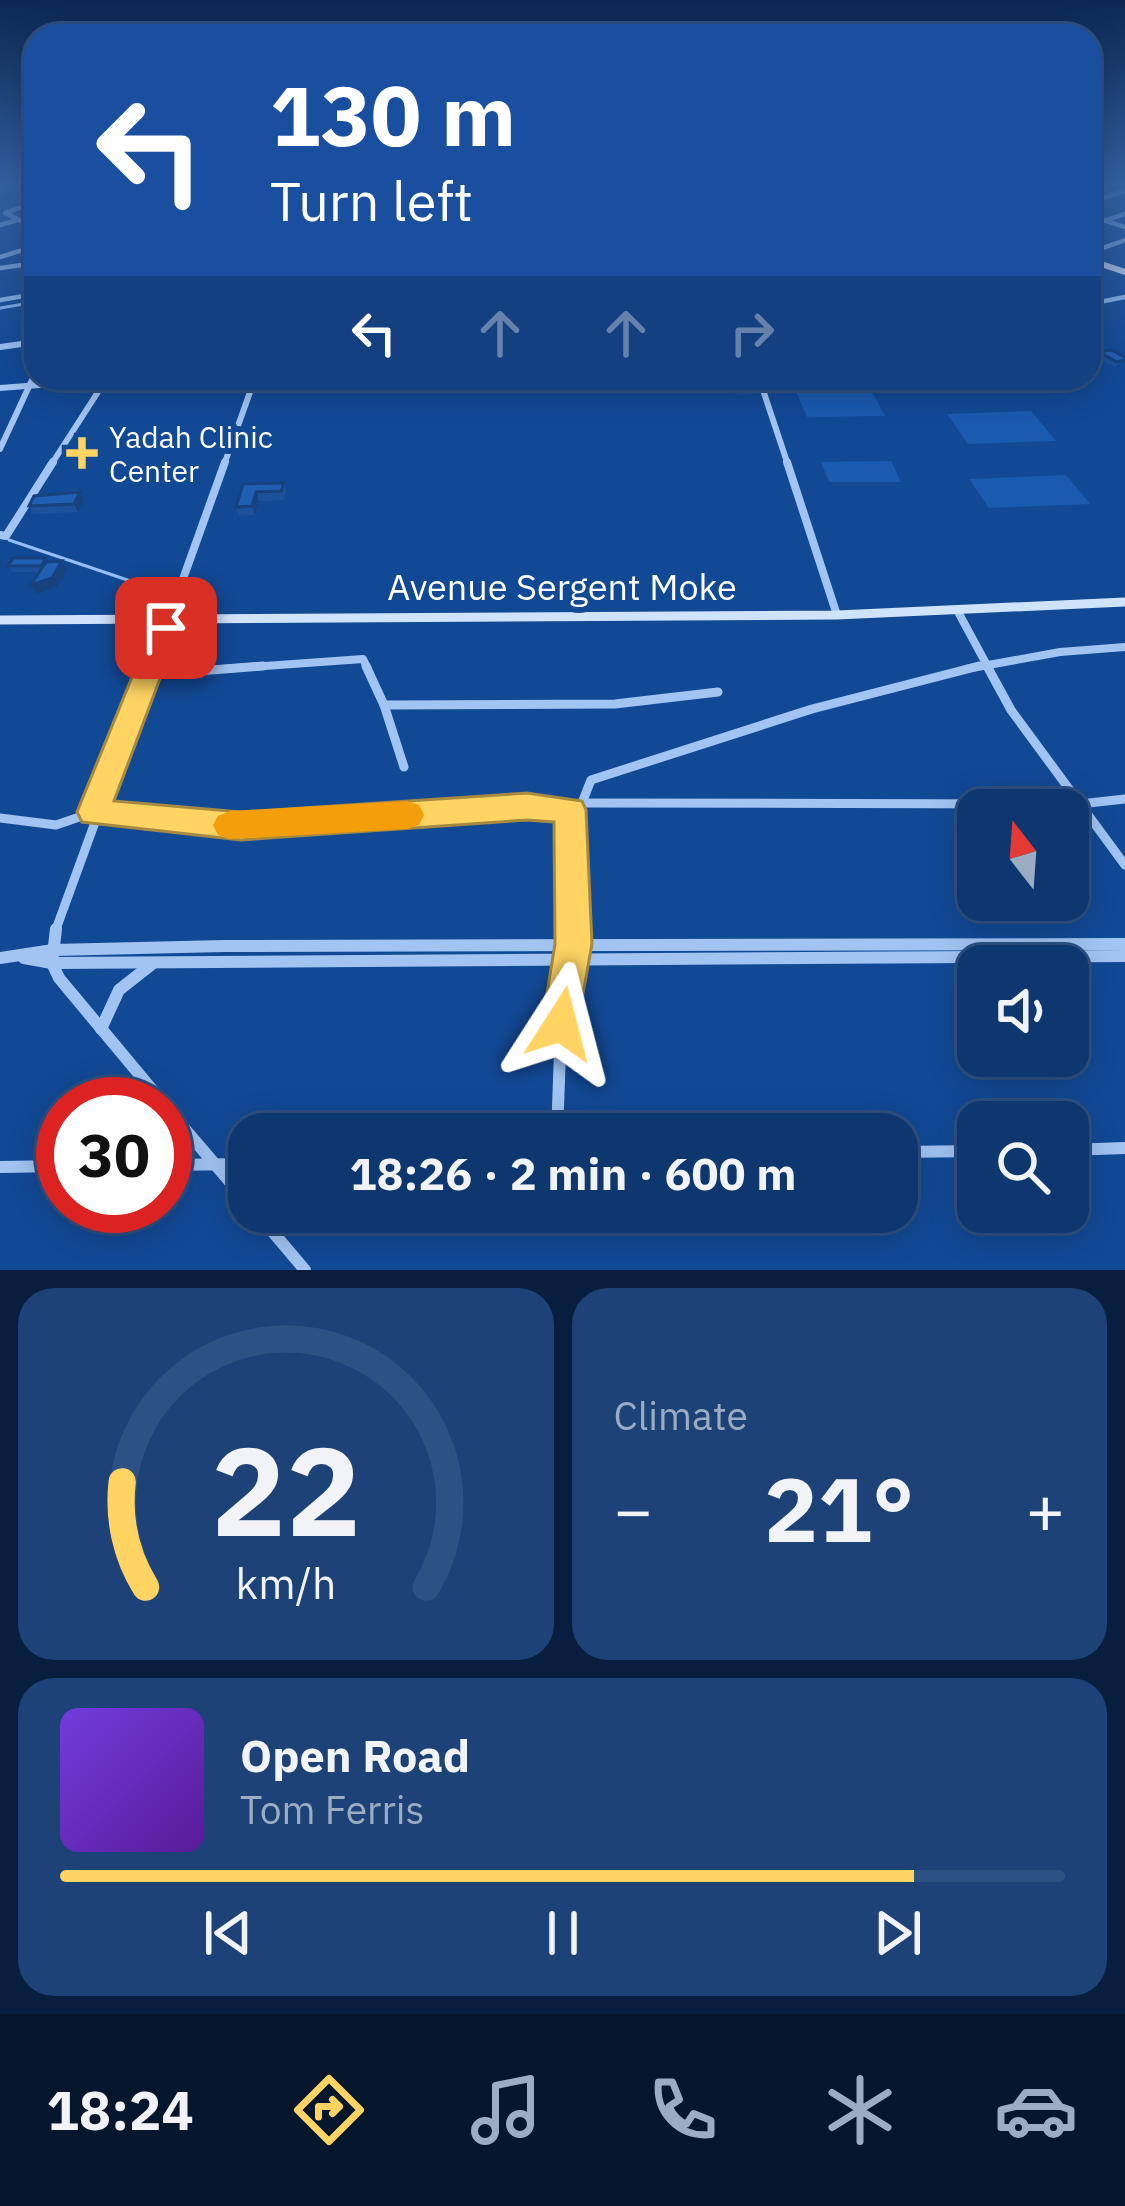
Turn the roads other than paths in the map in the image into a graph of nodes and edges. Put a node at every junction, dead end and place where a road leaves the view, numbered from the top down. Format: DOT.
graph roads {
  1 [pos="27,390"];
  2 [pos="99,390"];
  3 [pos="251,390"];
  4 [pos="763,390"];
  5 [pos="3,435"];
  6 [pos="0,449"];
  7 [pos="0,535"];
  8 [pos="1125,602"];
  9 [pos="957,610"];
  10 [pos="837,615"];
  11 [pos="0,620"];
  12 [pos="167,623"];
  13 [pos="1125,646"];
  14 [pos="984,666"];
  15 [pos="718,692"];
  16 [pos="384,705"];
  17 [pos="404,767"];
  18 [pos="1070,789"];
  19 [pos="1125,799"];
  20 [pos="582,803"];
  21 [pos="1089,803"];
  22 [pos="957,804"];
  23 [pos="570,810"];
  24 [pos="94,812"];
  25 [pos="1089,816"];
  26 [pos="0,818"];
  27 [pos="1125,865"];
  28 [pos="573,944"];
  29 [pos="1125,944"];
  30 [pos="52,956"];
  31 [pos="1125,956"];
  32 [pos="0,958"];
  33 [pos="572,958"];
  34 [pos="154,962"];
  35 [pos="100,1031"];
  36 [pos="140,1077"];
  37 [pos="561,1113"];
  38 [pos="192,1137"];
  39 [pos="1125,1148"];
  40 [pos="1089,1149"];
  41 [pos="957,1151"];
  42 [pos="918,1152"];
  43 [pos="192,1165"];
  44 [pos="217,1165"];
  45 [pos="228,1165"];
  46 [pos="36,1166"];
  47 [pos="0,1167"];
  48 [pos="228,1178"];
  49 [pos="274,1233"];
  50 [pos="305,1270"];
  1 -- 5 [label="street"];
  2 -- 7 [label="street"];
  3 -- 12 [label="street"];
  4 -- 10 [label="street"];
  5 -- 6 [label="street"];
  8 -- 9 [label="main road, Avenue Sergent Moke"];
  9 -- 10 [label="main road, Avenue Sergent Moke"];
  9 -- 14 [label="street"];
  10 -- 12 [label="main road, Avenue Sergent Moke"];
  11 -- 12 [label="main road, Avenue Sergent Moke"];
  12 -- 16 [label="street"];
  12 -- 24 [label="street"];
  13 -- 14 [label="street"];
  14 -- 18 [label="street"];
  14 -- 20 [label="street"];
  15 -- 16 [label="street"];
  16 -- 17 [label="street"];
  19 -- 21 [label="street"];
  20 -- 22 [label="street"];
  20 -- 23 [label="street"];
  23 -- 24 [label="street"];
  23 -- 28 [label="street"];
  24 -- 26 [label="street"];
  24 -- 30 [label="street"];
  25 -- 27 [label="street"];
  28 -- 29 [label="street"];
  28 -- 30 [label="street"];
  28 -- 33 [label="street"];
  30 -- 32 [label="street"];
  30 -- 34 [label="street"];
  30 -- 35 [label="street"];
  31 -- 33 [label="street"];
  33 -- 34 [label="street"];
  33 -- 37 [label="street"];
  34 -- 35 [label="street"];
  35 -- 36 [label="street"];
  38 -- 44 [label="street"];
  39 -- 40 [label="street"];
  41 -- 42 [label="street"];
  43 -- 44 [label="street"];
  44 -- 45 [label="street"];
  44 -- 48 [label="street"];
  46 -- 47 [label="street"];
  49 -- 50 [label="street"];
}
